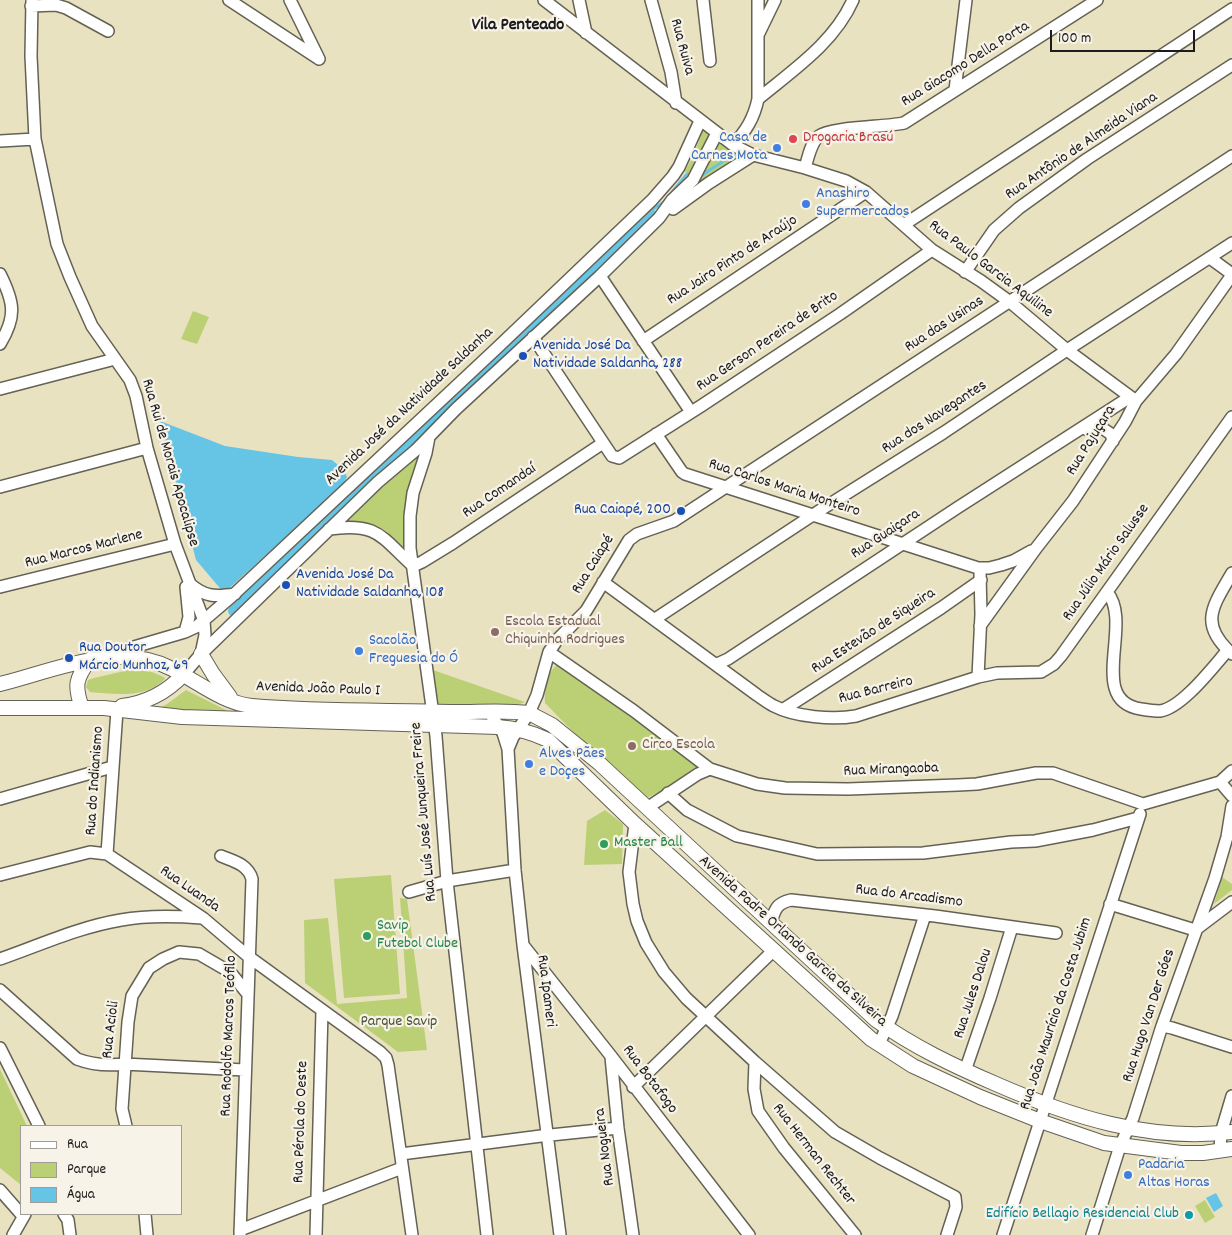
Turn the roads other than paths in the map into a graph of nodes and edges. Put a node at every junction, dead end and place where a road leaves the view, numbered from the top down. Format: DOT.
graph roads {
  1 [pos="229,0"];
  2 [pos="290,0"];
  3 [pos="544,0"];
  4 [pos="579,0"];
  5 [pos="652,0"];
  6 [pos="703,0"];
  7 [pos="758,0"];
  8 [pos="775,0"];
  9 [pos="854,0"];
  10 [pos="966,0"];
  11 [pos="1097,0"];
  12 [pos="31,3"];
  13 [pos="1232,9"];
  14 [pos="302,26"];
  15 [pos="108,31"];
  16 [pos="586,33"];
  17 [pos="283,35"];
  18 [pos="758,35"];
  19 [pos="710,61"];
  20 [pos="1232,65"];
  21 [pos="955,90"];
  22 [pos="758,99"];
  23 [pos="676,103"];
  24 [pos="700,121"];
  25 [pos="717,133"];
  26 [pos="35,139"];
  27 [pos="0,141"];
  28 [pos="733,145"];
  29 [pos="754,155"];
  30 [pos="1232,156"];
  31 [pos="805,168"];
  32 [pos="866,192"];
  33 [pos="659,218"];
  34 [pos="905,224"];
  35 [pos="1229,249"];
  36 [pos="932,250"];
  37 [pos="1210,258"];
  38 [pos="965,272"];
  39 [pos="0,274"];
  40 [pos="1232,275"];
  41 [pos="600,276"];
  42 [pos="1010,302"];
  43 [pos="533,337"];
  44 [pos="643,341"];
  45 [pos="0,344"];
  46 [pos="1067,350"];
  47 [pos="115,360"];
  48 [pos="0,389"];
  49 [pos="1133,399"];
  50 [pos="691,412"];
  51 [pos="1232,417"];
  52 [pos="1074,433"];
  53 [pos="656,434"];
  54 [pos="429,437"];
  55 [pos="1112,441"];
  56 [pos="603,443"];
  57 [pos="147,448"];
  58 [pos="0,487"];
  59 [pos="726,487"];
  60 [pos="813,516"];
  61 [pos="329,529"];
  62 [pos="175,544"];
  63 [pos="902,544"];
  64 [pos="1037,548"];
  65 [pos="182,566"];
  66 [pos="413,566"];
  67 [pos="978,568"];
  68 [pos="1232,574"];
  69 [pos="981,580"];
  70 [pos="603,582"];
  71 [pos="190,583"];
  72 [pos="0,587"];
  73 [pos="1107,592"];
  74 [pos="233,596"];
  75 [pos="655,619"];
  76 [pos="204,621"];
  77 [pos="232,625"];
  78 [pos="980,626"];
  79 [pos="185,632"];
  80 [pos="549,652"];
  81 [pos="1230,652"];
  82 [pos="202,654"];
  83 [pos="92,660"];
  84 [pos="717,664"];
  85 [pos="183,675"];
  86 [pos="978,677"];
  87 [pos="0,684"];
  88 [pos="234,702"];
  89 [pos="0,708"];
  90 [pos="82,708"];
  91 [pos="110,709"];
  92 [pos="784,709"];
  93 [pos="489,712"];
  94 [pos="529,713"];
  95 [pos="433,718"];
  96 [pos="498,727"];
  97 [pos="520,729"];
  98 [pos="508,749"];
  99 [pos="112,767"];
  100 [pos="710,769"];
  101 [pos="1232,771"];
  102 [pos="1220,782"];
  103 [pos="668,793"];
  104 [pos="1232,796"];
  105 [pos="0,799"];
  106 [pos="1144,804"];
  107 [pos="1232,806"];
  108 [pos="647,808"];
  109 [pos="1138,818"];
  110 [pos="635,824"];
  111 [pos="107,854"];
  112 [pos="221,856"];
  113 [pos="515,870"];
  114 [pos="0,875"];
  115 [pos="447,881"];
  116 [pos="409,892"];
  117 [pos="1232,902"];
  118 [pos="1110,904"];
  119 [pos="925,915"];
  120 [pos="203,918"];
  121 [pos="771,922"];
  122 [pos="1012,927"];
  123 [pos="1195,930"];
  124 [pos="1056,933"];
  125 [pos="523,945"];
  126 [pos="774,950"];
  127 [pos="249,957"];
  128 [pos="0,959"];
  129 [pos="0,990"];
  130 [pos="247,993"];
  131 [pos="322,1011"];
  132 [pos="706,1016"];
  133 [pos="1162,1026"];
  134 [pos="887,1027"];
  135 [pos="879,1044"];
  136 [pos="1232,1047"];
  137 [pos="0,1048"];
  138 [pos="611,1056"];
  139 [pos="755,1062"];
  140 [pos="124,1064"];
  141 [pos="245,1070"];
  142 [pos="965,1071"];
  143 [pos="633,1087"];
  144 [pos="1232,1096"];
  145 [pos="1045,1104"];
  146 [pos="1040,1121"];
  147 [pos="38,1125"];
  148 [pos="126,1125"];
  149 [pos="618,1128"];
  150 [pos="1128,1128"];
  151 [pos="1227,1133"];
  152 [pos="548,1136"];
  153 [pos="477,1144"];
  154 [pos="1120,1146"];
  155 [pos="1226,1150"];
  156 [pos="401,1154"];
  157 [pos="402,1168"];
  158 [pos="0,1190"];
  159 [pos="316,1201"];
  160 [pos="20,1211"];
  161 [pos="23,1215"];
  162 [pos="65,1215"];
  163 [pos="145,1215"];
  164 [pos="240,1232"];
  165 [pos="13,1235"];
  166 [pos="70,1235"];
  167 [pos="147,1235"];
  168 [pos="316,1235"];
  169 [pos="412,1235"];
  170 [pos="487,1235"];
  171 [pos="560,1235"];
  172 [pos="633,1235"];
  173 [pos="749,1235"];
  174 [pos="855,1235"];
  175 [pos="947,1235"];
  176 [pos="1002,1235"];
  177 [pos="1092,1235"];
  1 -- 17 [label="street"];
  2 -- 14 [label="street"];
  3 -- 16 [label="street, Rua Paulo Garcia Aquiline"];
  4 -- 16 [label="street"];
  5 -- 23 [label="street, Rua Ruiva"];
  6 -- 19 [label="street"];
  7 -- 18 [label="street"];
  8 -- 18 [label="street"];
  9 -- 22 [label="street"];
  10 -- 21 [label="street"];
  11 -- 21 [label="street, Rua Giacomo Della Porta"];
  12 -- 15 [label="street"];
  12 -- 26 [label="street, Rua Rui de Morais Apocalipse"];
  13 -- 34 [label="street"];
  14 -- 17 [label="street"];
  14 -- 17 [label="street"];
  16 -- 23 [label="street, Rua Paulo Garcia Aquiline"];
  18 -- 22 [label="street"];
  20 -- 38 [label="street, Rua Antônio de Almeida Viana"];
  21 -- 31 [label="street, Rua Giacomo Della Porta"];
  22 -- 28 [label="street"];
  23 -- 24 [label="street, Rua Paulo Garcia Aquiline"];
  24 -- 25 [label="street, Rua Paulo Garcia Aquiline"];
  24 -- 74 [label="street, Avenida José da Natividade Saldanha"];
  25 -- 28 [label="street, Rua Paulo Garcia Aquiline"];
  25 -- 33 [label="street, Avenida José da Natividade Saldanha"];
  26 -- 27 [label="street"];
  26 -- 47 [label="street, Rua Rui de Morais Apocalipse"];
  28 -- 29 [label="street, Rua Paulo Garcia Aquiline"];
  29 -- 31 [label="street, Rua Paulo Garcia Aquiline"];
  29 -- 33 [label="street"];
  30 -- 42 [label="street, Rua das Usinas"];
  31 -- 32 [label="street, Rua Paulo Garcia Aquiline"];
  32 -- 34 [label="street, Rua Paulo Garcia Aquiline"];
  32 -- 44 [label="street, Rua Jairo Pinto de Araújo"];
  33 -- 41 [label="street, Avenida José da Natividade Saldanha"];
  34 -- 36 [label="street, Rua Paulo Garcia Aquiline"];
  35 -- 37 [label="street, Rua dos Navegantes"];
  36 -- 38 [label="street, Rua Paulo Garcia Aquiline"];
  36 -- 50 [label="street, Rua Gerson Pereira de Brito"];
  37 -- 40 [label="street"];
  37 -- 46 [label="street, Rua dos Navegantes"];
  38 -- 42 [label="street, Rua Paulo Garcia Aquiline"];
  39 -- 45 [label="street"];
  40 -- 49 [label="street, Rua Pajuçara"];
  41 -- 43 [label="street, Avenida José da Natividade Saldanha"];
  41 -- 44 [label="street"];
  42 -- 46 [label="street, Rua Paulo Garcia Aquiline"];
  42 -- 59 [label="street, Rua das Usinas"];
  43 -- 54 [label="street, Avenida José da Natividade Saldanha"];
  43 -- 56 [label="street"];
  44 -- 50 [label="street"];
  46 -- 49 [label="street, Rua Paulo Garcia Aquiline"];
  46 -- 60 [label="street, Rua dos Navegantes"];
  47 -- 48 [label="street"];
  47 -- 57 [label="street, Rua Rui de Morais Apocalipse"];
  49 -- 52 [label="street, Rua Guaiçara"];
  49 -- 55 [label="street, Rua Pajuçara"];
  50 -- 53 [label="street, Rua Gerson Pereira de Brito"];
  51 -- 73 [label="street, Rua Júlio Mário Salusse"];
  52 -- 55 [label="street, Rua Guaiçara"];
  52 -- 63 [label="street, Rua Guaiçara"];
  53 -- 56 [label="street, Rua Gerson Pereira de Brito"];
  53 -- 59 [label="street, Rua Carlos Maria Monteiro"];
  54 -- 61 [label="street, Avenida José da Natividade Saldanha"];
  54 -- 66 [label="street, Rua Luís José Junqueira Freire"];
  55 -- 64 [label="street, Rua Pajuçara"];
  56 -- 66 [label="street, Rua Comandaí"];
  57 -- 58 [label="street"];
  57 -- 62 [label="street, Rua Rui de Morais Apocalipse"];
  59 -- 60 [label="street, Rua Carlos Maria Monteiro"];
  59 -- 70 [label="street, Rua Caiapé"];
  60 -- 63 [label="street, Rua Carlos Maria Monteiro"];
  60 -- 75 [label="street, Rua dos Navegantes"];
  61 -- 66 [label="street"];
  61 -- 77 [label="street, Avenida José da Natividade Saldanha"];
  62 -- 65 [label="street, Rua Rui de Morais Apocalipse"];
  62 -- 72 [label="street, Rua Marcos Marlene"];
  63 -- 67 [label="street, Rua Carlos Maria Monteiro"];
  63 -- 84 [label="street, Rua Guaiçara"];
  64 -- 67 [label="street, Rua Carlos Maria Monteiro"];
  64 -- 78 [label="street, Rua Pajuçara"];
  65 -- 71 [label="street, Rua Rui de Morais Apocalipse"];
  65 -- 79 [label="street, Rua Rui de Morais Apocalipse"];
  66 -- 95 [label="street, Rua Luís José Junqueira Freire"];
  67 -- 69 [label="street"];
  68 -- 81 [label="street"];
  69 -- 78 [label="street"];
  69 -- 92 [label="street, Rua Estevão de Siqueira"];
  70 -- 75 [label="street, Rua Barreiro"];
  70 -- 80 [label="street, Rua Caiapé"];
  71 -- 74 [label="street"];
  71 -- 76 [label="street, Rua Rui de Morais Apocalipse"];
  73 -- 81 [label="street"];
  73 -- 86 [label="street, Rua Júlio Mário Salusse"];
  74 -- 76 [label="street, Avenida José da Natividade Saldanha"];
  74 -- 77 [label="street"];
  75 -- 84 [label="street, Rua Barreiro"];
  76 -- 79 [label="street, Avenida José da Natividade Saldanha"];
  76 -- 82 [label="street"];
  77 -- 82 [label="street, Avenida José da Natividade Saldanha"];
  78 -- 86 [label="street"];
  79 -- 83 [label="street, Avenida José da Natividade Saldanha"];
  80 -- 94 [label="street, Rua Caiapé"];
  80 -- 100 [label="street, Rua Mirangaoba"];
  82 -- 85 [label="street, Avenida José da Natividade Saldanha"];
  82 -- 88 [label="main road"];
  83 -- 85 [label="main road, Avenida João Paulo I"];
  83 -- 87 [label="main road, Avenida João Paulo I"];
  83 -- 90 [label="main road"];
  84 -- 92 [label="street, Rua Barreiro"];
  85 -- 88 [label="main road, Avenida João Paulo I"];
  85 -- 91 [label="main road"];
  86 -- 92 [label="street, Rua Barreiro"];
  88 -- 95 [label="main road, Avenida João Paulo I"];
  89 -- 90 [label="main road, Avenida João Paulo I"];
  90 -- 91 [label="main road, Avenida João Paulo I"];
  91 -- 95 [label="main road, Avenida João Paulo I"];
  91 -- 99 [label="street, Rua do Indianismo"];
  93 -- 94 [label="main road, Avenida João Paulo I"];
  93 -- 95 [label="main road, Avenida João Paulo I"];
  93 -- 96 [label="street, Rua Ipameri"];
  94 -- 97 [label="street, Rua Caiapé"];
  94 -- 108 [label="main road, Avenida Padre Orlando Garcia da Silveira"];
  95 -- 96 [label="main road, Avenida João Paulo I"];
  95 -- 115 [label="street, Rua Luís José Junqueira Freire"];
  96 -- 97 [label="main road, Avenida João Paulo I"];
  96 -- 98 [label="street, Rua Ipameri"];
  97 -- 98 [label="street"];
  97 -- 110 [label="main road, Avenida Padre Orlando Garcia da Silveira"];
  98 -- 113 [label="street, Rua Ipameri"];
  99 -- 105 [label="street"];
  99 -- 111 [label="street, Rua do Indianismo"];
  100 -- 103 [label="street"];
  100 -- 106 [label="street, Rua Mirangaoba"];
  101 -- 102 [label="street"];
  102 -- 104 [label="street"];
  102 -- 106 [label="street"];
  103 -- 108 [label="street"];
  103 -- 109 [label="street"];
  106 -- 109 [label="street, Rua João Maurício da Costa Jubim"];
  107 -- 123 [label="street, Rua Hugo Van Der Góes"];
  108 -- 121 [label="main road, Avenida Padre Orlando Garcia da Silveira"];
  109 -- 118 [label="street, Rua João Maurício da Costa Jubim"];
  110 -- 126 [label="main road, Avenida Padre Orlando Garcia da Silveira"];
  110 -- 132 [label="street"];
  111 -- 114 [label="street"];
  111 -- 120 [label="street, Rua Luanda"];
  112 -- 127 [label="street, Rua Rodolfo Marcos Teófilo"];
  113 -- 115 [label="street"];
  113 -- 125 [label="street, Rua Ipameri"];
  115 -- 116 [label="street"];
  115 -- 153 [label="street, Rua Luís José Junqueira Freire"];
  117 -- 123 [label="street"];
  118 -- 123 [label="street"];
  118 -- 145 [label="street, Rua João Maurício da Costa Jubim"];
  119 -- 121 [label="street, Rua do Arcadismo"];
  119 -- 122 [label="street, Rua do Arcadismo"];
  119 -- 134 [label="street"];
  120 -- 127 [label="street, Rua Luanda"];
  120 -- 128 [label="street"];
  121 -- 134 [label="main road, Avenida Padre Orlando Garcia da Silveira"];
  122 -- 124 [label="street, Rua do Arcadismo"];
  122 -- 142 [label="street, Rua Jules Dalou"];
  123 -- 133 [label="street, Rua Hugo Van Der Góes"];
  125 -- 138 [label="street, Rua Botafogo"];
  125 -- 152 [label="street, Rua Ipameri"];
  126 -- 132 [label="street"];
  126 -- 135 [label="main road, Avenida Padre Orlando Garcia da Silveira"];
  127 -- 130 [label="street, Rua Rodolfo Marcos Teófilo"];
  127 -- 131 [label="street, Rua Luanda"];
  129 -- 140 [label="street"];
  130 -- 140 [label="street, Rua Acioli"];
  130 -- 141 [label="street, Rua Rodolfo Marcos Teófilo"];
  131 -- 156 [label="street, Rua Luanda"];
  131 -- 159 [label="street, Rua Pérola do Oeste"];
  132 -- 139 [label="street"];
  132 -- 143 [label="street"];
  133 -- 136 [label="street"];
  133 -- 150 [label="street, Rua Hugo Van Der Góes"];
  134 -- 135 [label="street"];
  134 -- 142 [label="main road, Avenida Padre Orlando Garcia da Silveira"];
  135 -- 146 [label="main road, Avenida Padre Orlando Garcia da Silveira"];
  137 -- 147 [label="street"];
  138 -- 143 [label="street, Rua Botafogo"];
  138 -- 149 [label="street, Rua Nogueira"];
  139 -- 174 [label="street, Rua Herman Rechter"];
  139 -- 175 [label="street"];
  140 -- 141 [label="street"];
  140 -- 148 [label="street, Rua Acioli"];
  141 -- 164 [label="street, Rua Rodolfo Marcos Teófilo"];
  142 -- 145 [label="main road, Avenida Padre Orlando Garcia da Silveira"];
  143 -- 173 [label="street, Rua Botafogo"];
  144 -- 151 [label="street"];
  145 -- 146 [label="street, Rua João Maurício da Costa Jubim"];
  145 -- 150 [label="main road, Avenida Padre Orlando Garcia da Silveira"];
  146 -- 154 [label="main road, Avenida Padre Orlando Garcia da Silveira"];
  146 -- 176 [label="street, Rua João Maurício da Costa Jubim"];
  149 -- 152 [label="street"];
  149 -- 172 [label="street, Rua Nogueira"];
  150 -- 151 [label="main road, Avenida Padre Orlando Garcia da Silveira"];
  150 -- 154 [label="street, Rua Hugo Van Der Góes"];
  151 -- 155 [label="street, Avenida Padre Orlando Garcia da Silveira"];
  152 -- 153 [label="street"];
  152 -- 171 [label="street, Rua Ipameri"];
  153 -- 156 [label="street"];
  153 -- 170 [label="street, Rua Luís José Junqueira Freire"];
  154 -- 155 [label="main road, Avenida Padre Orlando Garcia da Silveira"];
  154 -- 177 [label="street, Rua Hugo Van Der Góes"];
  156 -- 157 [label="street, Rua Luanda"];
  157 -- 159 [label="street"];
  157 -- 169 [label="street, Rua Luanda"];
  158 -- 160 [label="street"];
  159 -- 164 [label="street"];
  159 -- 168 [label="street, Rua Pérola do Oeste"];
  161 -- 165 [label="street"];
  162 -- 166 [label="street"];
  163 -- 167 [label="street"];
}
